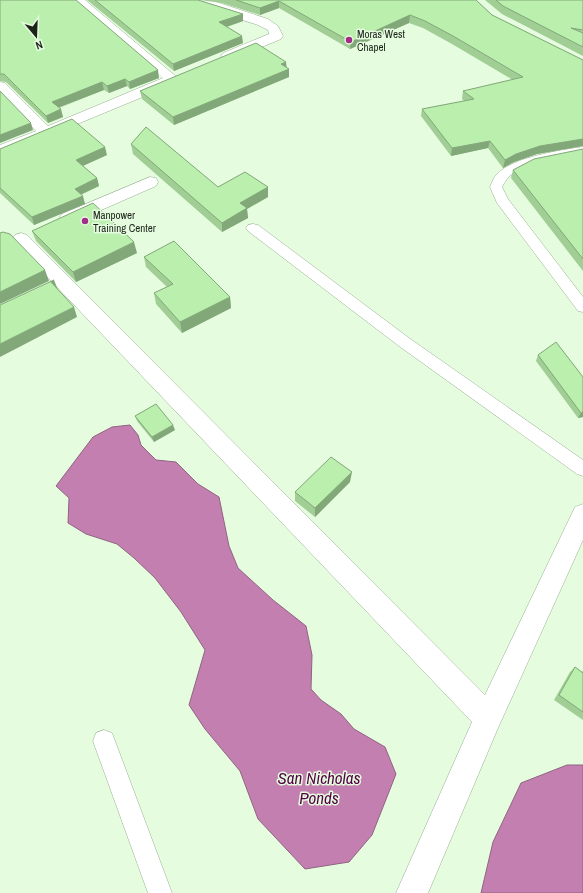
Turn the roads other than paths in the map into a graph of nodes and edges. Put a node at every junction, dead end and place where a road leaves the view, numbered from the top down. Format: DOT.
graph roads {
  1 [pos="77,0"];
  2 [pos="193,0"];
  3 [pos="214,62"];
  4 [pos="186,74"];
  5 [pos="172,79"];
  6 [pos="0,86"];
  7 [pos="46,132"];
  8 [pos="0,151"];
  9 [pos="583,151"];
  10 [pos="150,182"];
  11 [pos="56,223"];
  12 [pos="253,228"];
  13 [pos="20,235"];
  14 [pos="583,307"];
  15 [pos="583,469"];
  16 [pos="583,514"];
  17 [pos="488,718"];
  18 [pos="104,740"];
  19 [pos="160,893"];
  20 [pos="412,893"];
  1 -- 5 [label="street"];
  2 -- 3 [label="street"];
  4 -- 5 [label="street"];
  5 -- 7 [label="street"];
  6 -- 7 [label="street"];
  7 -- 8 [label="street"];
  9 -- 14 [label="lane"];
  10 -- 11 [label="street"];
  12 -- 15 [label="lane"];
  13 -- 17 [label="street"];
  16 -- 17 [label="street"];
  17 -- 20 [label="street"];
  18 -- 19 [label="lane"];
}
